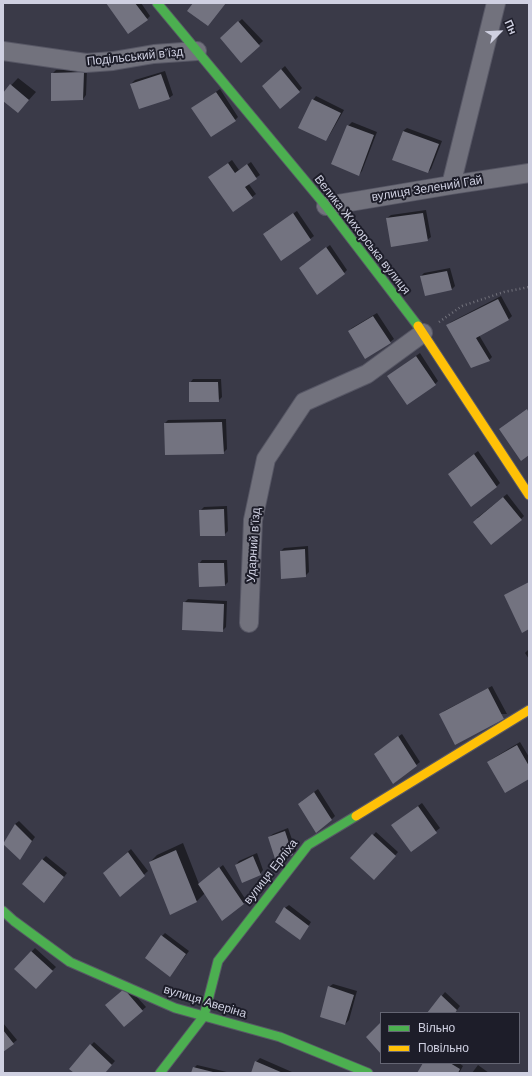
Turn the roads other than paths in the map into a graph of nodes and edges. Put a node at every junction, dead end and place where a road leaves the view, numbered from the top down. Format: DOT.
graph roads {
  1 [pos="157,3"];
  2 [pos="496,3"];
  3 [pos="3,51"];
  4 [pos="197,51"];
  5 [pos="529,173"];
  6 [pos="451,185"];
  7 [pos="326,206"];
  8 [pos="423,333"];
  9 [pos="529,495"];
  10 [pos="249,623"];
  11 [pos="529,710"];
  12 [pos="3,911"];
  13 [pos="204,1016"];
  14 [pos="160,1073"];
  15 [pos="368,1073"];
  1 -- 4 [label="street, Велика Жихорська вулиця"];
  2 -- 6 [label="street"];
  3 -- 4 [label="street, Подільський в’їзд"];
  4 -- 7 [label="street, Велика Жихорська вулиця"];
  5 -- 6 [label="street, вулиця Зелений Гай"];
  6 -- 7 [label="street, вулиця Зелений Гай"];
  7 -- 8 [label="street, Велика Жихорська вулиця"];
  8 -- 9 [label="street, Велика Жихорська вулиця"];
  8 -- 10 [label="street, Ударний в’їзд"];
  11 -- 13 [label="street, вулиця Ерліха"];
  12 -- 13 [label="street, вулиця Аверіна"];
  13 -- 14 [label="street, вулиця Ерліха"];
  13 -- 15 [label="street, вулиця Аверіна"];
}
